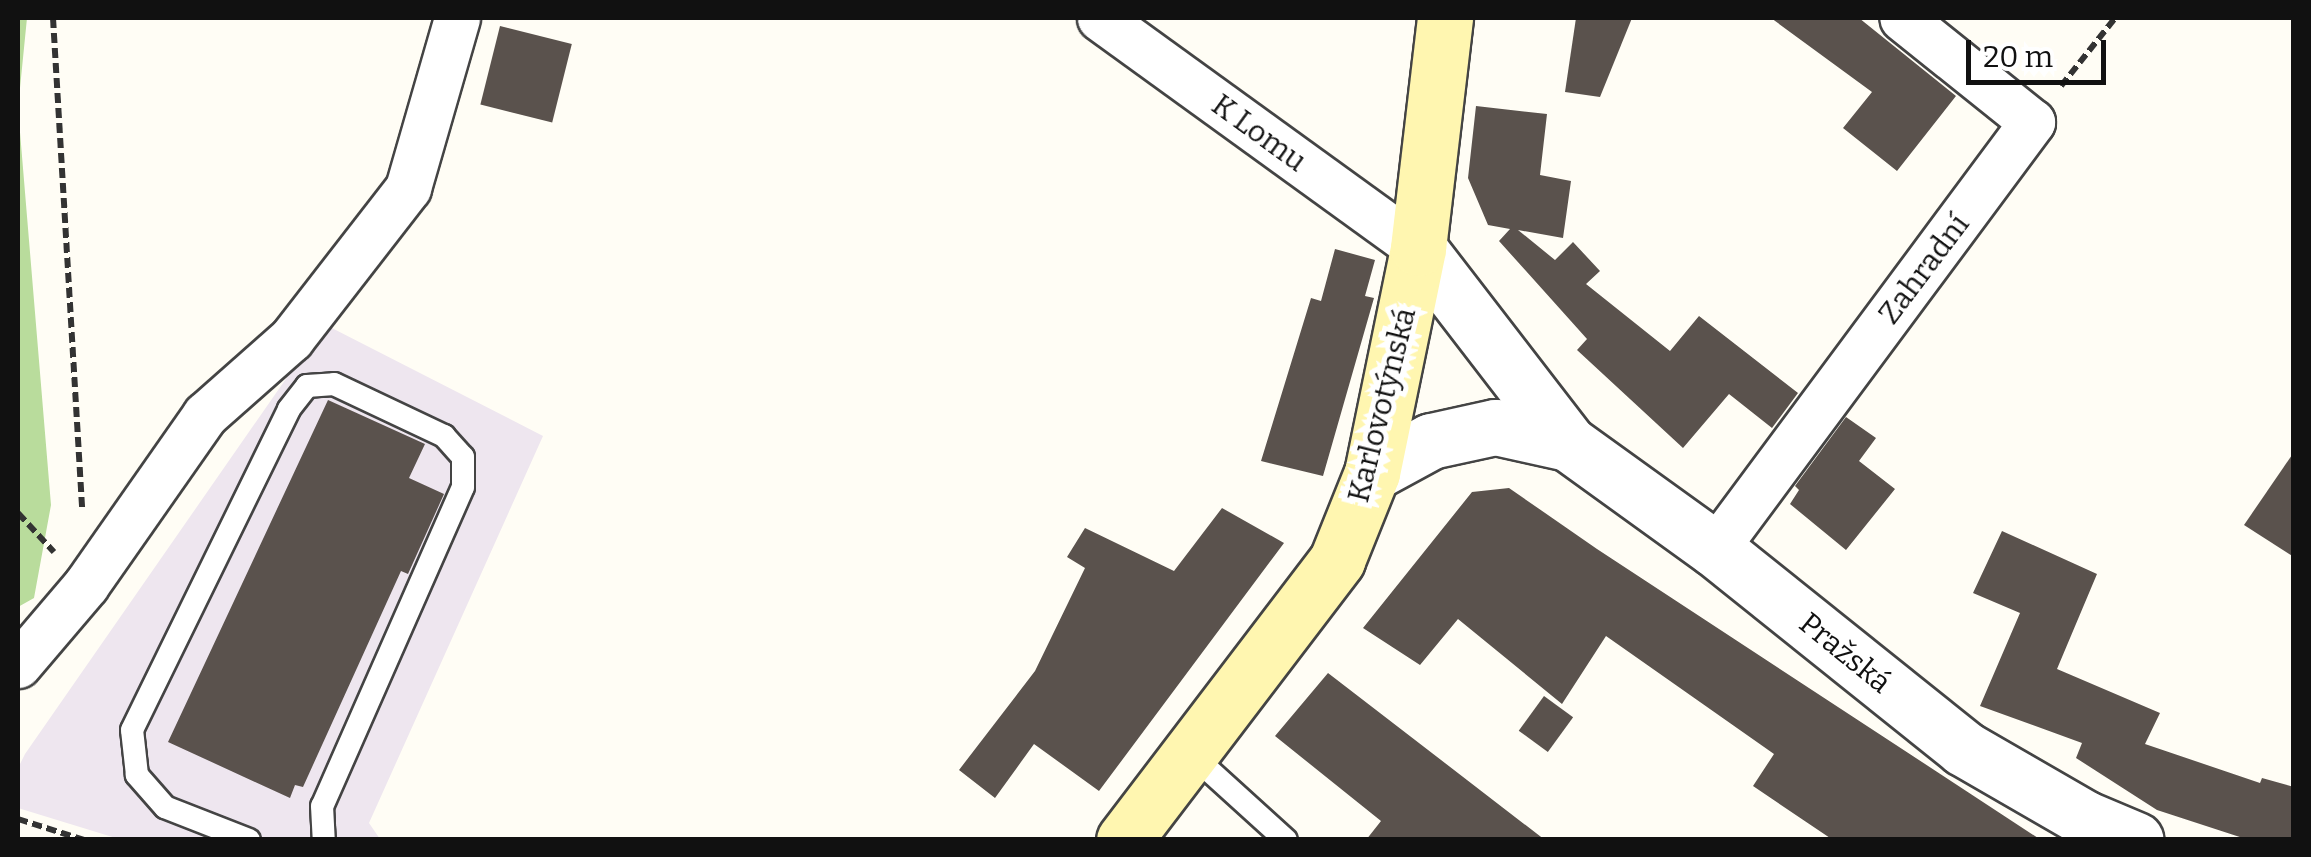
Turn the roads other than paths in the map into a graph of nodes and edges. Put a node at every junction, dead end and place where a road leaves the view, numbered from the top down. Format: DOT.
graph roads {
  1 [pos="457,18"];
  2 [pos="1100,18"];
  3 [pos="1445,18"];
  4 [pos="1902,18"];
  5 [pos="1418,248"];
  6 [pos="1568,443"];
  7 [pos="1372,473"];
  8 [pos="1716,550"];
  9 [pos="18,665"];
  10 [pos="1192,754"];
  11 [pos="249,840"];
  12 [pos="324,840"];
  13 [pos="1124,840"];
  14 [pos="1286,840"];
  15 [pos="2136,840"];
  1 -- 9 [label="street"];
  2 -- 5 [label="street, K Lomu"];
  3 -- 5 [label="main road, Karlovotýnská"];
  4 -- 8 [label="street, Zahradní"];
  5 -- 6 [label="street, Pražská"];
  5 -- 7 [label="main road, Karlovotýnská"];
  6 -- 7 [label="street, Pražská"];
  6 -- 8 [label="street, Pražská"];
  7 -- 10 [label="main road, Karlovotýnská"];
  8 -- 15 [label="street, Pražská"];
  10 -- 13 [label="main road, Karlovotýnská"];
  10 -- 14 [label="lane"];
  11 -- 12 [label="lane"];
}
